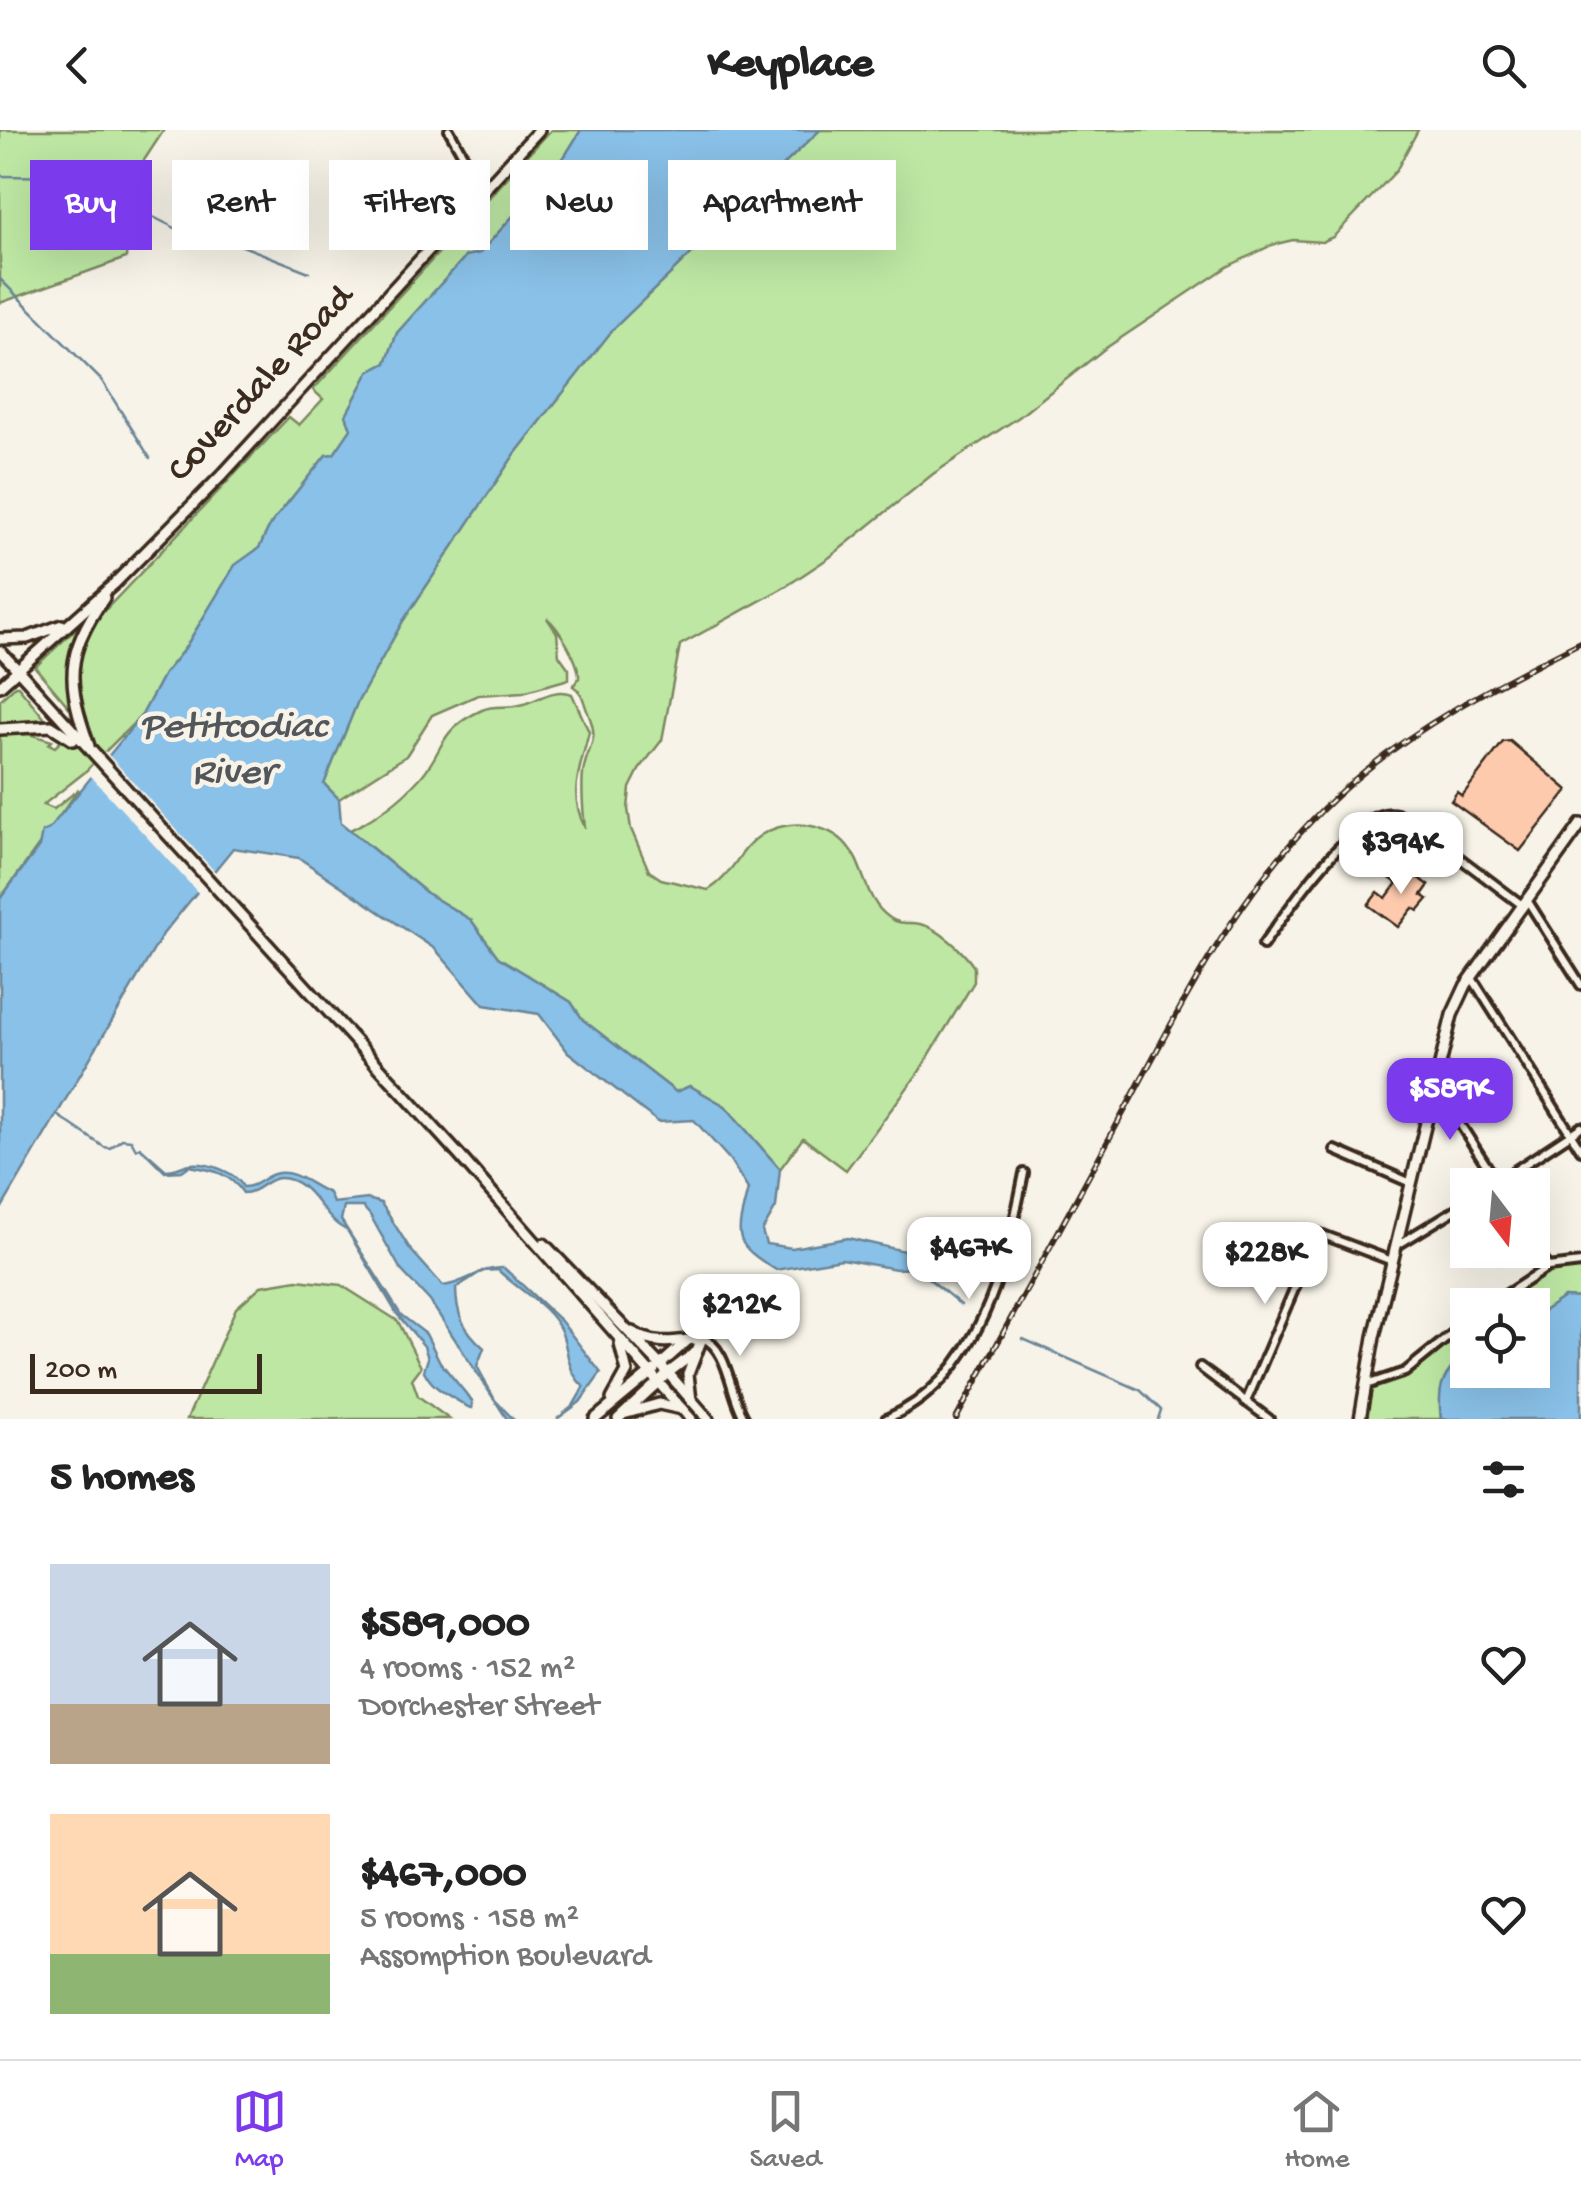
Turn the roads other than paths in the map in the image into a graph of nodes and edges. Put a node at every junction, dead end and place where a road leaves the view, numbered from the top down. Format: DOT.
graph roads {
  1 [pos="449,130"];
  2 [pos="538,130"];
  3 [pos="466,160"];
  4 [pos="490,183"];
  5 [pos="429,250"];
  6 [pos="114,584"];
  7 [pos="74,619"];
  8 [pos="0,639"];
  9 [pos="0,651"];
  10 [pos="17,669"];
  11 [pos="0,686"];
  12 [pos="0,728"];
  13 [pos="65,729"];
  14 [pos="92,753"];
  15 [pos="1581,824"];
  16 [pos="1524,902"];
  17 [pos="1263,945"];
  18 [pos="1471,977"];
  19 [pos="1581,985"];
  20 [pos="1434,1084"];
  21 [pos="1581,1127"];
  22 [pos="1571,1134"];
  23 [pos="1335,1150"];
  24 [pos="1581,1150"];
  25 [pos="1486,1168"];
  26 [pos="1520,1168"];
  27 [pos="1024,1173"];
  28 [pos="1410,1183"];
  29 [pos="499,1200"];
  30 [pos="1450,1213"];
  31 [pos="1396,1246"];
  32 [pos="1392,1261"];
  33 [pos="1581,1263"];
  34 [pos="1550,1266"];
  35 [pos="1545,1268"];
  36 [pos="1515,1288"];
  37 [pos="629,1331"];
  38 [pos="1450,1337"];
  39 [pos="702,1338"];
  40 [pos="619,1340"];
  41 [pos="689,1340"];
  42 [pos="699,1349"];
  43 [pos="660,1365"];
  44 [pos="1200,1367"];
  45 [pos="671,1376"];
  46 [pos="658,1381"];
  47 [pos="1366,1385"];
  48 [pos="691,1401"];
  49 [pos="1246,1402"];
  50 [pos="682,1409"];
  51 [pos="605,1410"];
  52 [pos="619,1418"];
  53 [pos="595,1419"];
  54 [pos="691,1419"];
  55 [pos="708,1419"];
  56 [pos="745,1419"];
  57 [pos="886,1419"];
  58 [pos="1269,1419"];
  59 [pos="1360,1419"];
  1 -- 3 [label="street"];
  2 -- 4 [label="main road, Coverdale Road"];
  5 -- 6 [label="main road, Coverdale Road"];
  6 -- 7 [label="main road, Coverdale Road"];
  6 -- 14 [label="main road"];
  7 -- 8 [label="main road"];
  7 -- 10 [label="main road, Coverdale Road"];
  9 -- 10 [label="main road"];
  10 -- 11 [label="main road, Coverdale Road"];
  10 -- 13 [label="main road"];
  12 -- 13 [label="main road"];
  13 -- 14 [label="main road"];
  14 -- 29 [label="main road"];
  15 -- 16 [label="main road"];
  16 -- 17 [label="street"];
  16 -- 18 [label="main road"];
  16 -- 19 [label="street"];
  18 -- 20 [label="main road"];
  18 -- 22 [label="street"];
  20 -- 25 [label="street"];
  20 -- 28 [label="main road"];
  21 -- 22 [label="street"];
  22 -- 24 [label="street"];
  22 -- 26 [label="street"];
  23 -- 28 [label="street"];
  27 -- 57 [label="street"];
  28 -- 31 [label="main road"];
  29 -- 37 [label="main road"];
  29 -- 40 [label="main road"];
  30 -- 31 [label="street"];
  31 -- 32 [label="main road"];
  32 -- 47 [label="main road"];
  32 -- 49 [label="street"];
  33 -- 34 [label="street"];
  35 -- 36 [label="street"];
  37 -- 41 [label="main road"];
  37 -- 43 [label="main road"];
  38 -- 47 [label="street"];
  39 -- 41 [label="main road"];
  39 -- 42 [label="main road"];
  39 -- 56 [label="street"];
  40 -- 46 [label="main road"];
  40 -- 51 [label="main road"];
  41 -- 43 [label="main road"];
  42 -- 45 [label="main road"];
  42 -- 48 [label="main road"];
  43 -- 45 [label="main road"];
  43 -- 46 [label="main road"];
  44 -- 49 [label="street"];
  45 -- 46 [label="main road"];
  45 -- 48 [label="main road"];
  46 -- 50 [label="main road"];
  46 -- 51 [label="main road"];
  46 -- 52 [label="main road"];
  47 -- 59 [label="main road"];
  48 -- 55 [label="main road"];
  49 -- 58 [label="street"];
  50 -- 52 [label="main road"];
  50 -- 54 [label="main road"];
  51 -- 53 [label="main road"];
}
